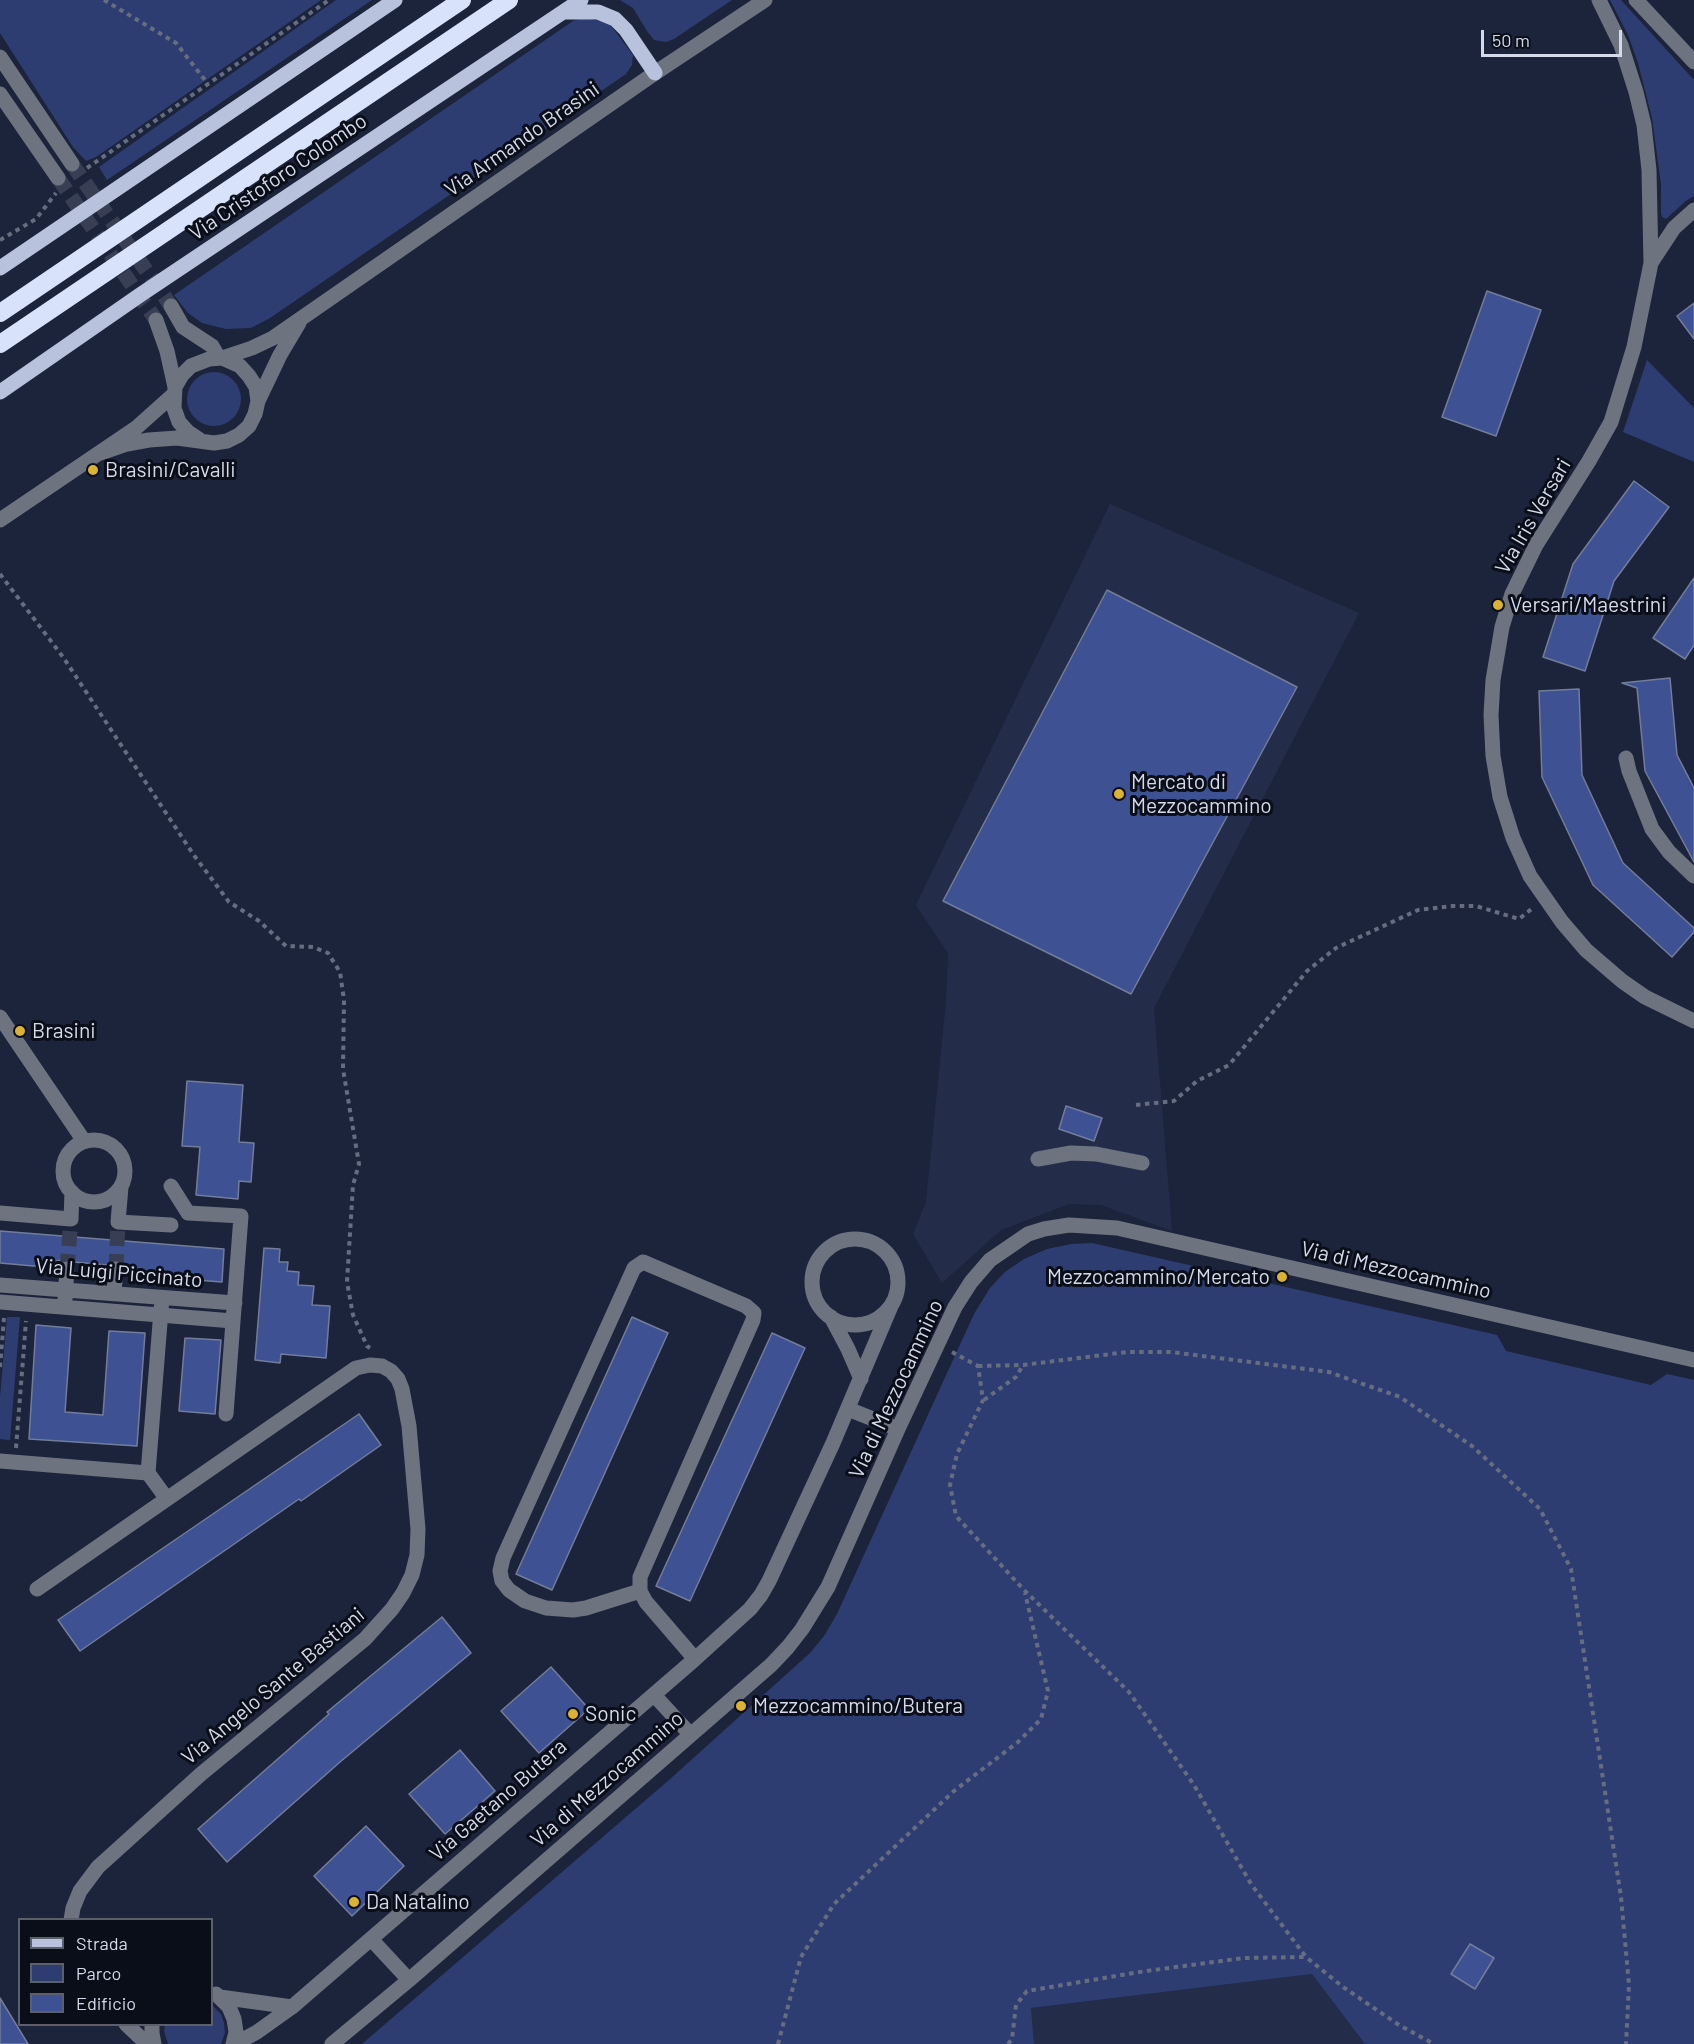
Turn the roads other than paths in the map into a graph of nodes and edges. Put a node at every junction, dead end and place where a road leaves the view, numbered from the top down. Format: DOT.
graph roads {
  1 [pos="395,0"];
  2 [pos="462,0"];
  3 [pos="510,0"];
  4 [pos="581,0"];
  5 [pos="765,0"];
  6 [pos="1636,0"];
  7 [pos="1600,1"];
  8 [pos="564,12"];
  9 [pos="0,57"];
  10 [pos="1694,62"];
  11 [pos="655,73"];
  12 [pos="0,94"];
  13 [pos="72,164"];
  14 [pos="58,178"];
  15 [pos="1694,210"];
  16 [pos="1651,263"];
  17 [pos="0,268"];
  18 [pos="171,306"];
  19 [pos="4,308"];
  20 [pos="305,315"];
  21 [pos="156,320"];
  22 [pos="0,345"];
  23 [pos="220,358"];
  24 [pos="175,390"];
  25 [pos="0,392"];
  26 [pos="258,401"];
  27 [pos="200,440"];
  28 [pos="98,454"];
  29 [pos="0,520"];
  30 [pos="1626,758"];
  31 [pos="1694,876"];
  32 [pos="0,1017"];
  33 [pos="1694,1021"];
  34 [pos="84,1141"];
  35 [pos="1038,1159"];
  36 [pos="1142,1163"];
  37 [pos="171,1186"];
  38 [pos="121,1187"];
  39 [pos="72,1192"];
  40 [pos="0,1213"];
  41 [pos="171,1225"];
  42 [pos="67,1269"];
  43 [pos="116,1269"];
  44 [pos="3,1285"];
  45 [pos="66,1290"];
  46 [pos="114,1293"];
  47 [pos="162,1298"];
  48 [pos="2,1303"];
  49 [pos="235,1303"];
  50 [pos="891,1306"];
  51 [pos="65,1308"];
  52 [pos="160,1316"];
  53 [pos="831,1317"];
  54 [pos="234,1321"];
  55 [pos="1694,1360"];
  56 [pos="861,1379"];
  57 [pos="848,1409"];
  58 [pos="226,1414"];
  59 [pos="898,1430"];
  60 [pos="8,1462"];
  61 [pos="148,1473"];
  62 [pos="167,1499"];
  63 [pos="38,1589"];
  64 [pos="640,1591"];
  65 [pos="695,1659"];
  66 [pos="654,1695"];
  67 [pos="690,1734"];
  68 [pos="71,1918"];
  69 [pos="371,1939"];
  70 [pos="408,1980"];
  71 [pos="216,1994"];
  72 [pos="291,2007"];
  73 [pos="127,2026"];
  74 [pos="152,2026"];
  75 [pos="147,2044"];
  76 [pos="154,2044"];
  77 [pos="234,2044"];
  78 [pos="332,2044"];
  1 -- 17 [label="main road"];
  2 -- 19 [label="highway, Via Cristoforo Colombo"];
  3 -- 22 [label="highway, Via Cristoforo Colombo"];
  4 -- 8 [label="main road, Via Cristoforo Colombo"];
  5 -- 11 [label="street, Via Armando Brasini"];
  6 -- 10 [label="street"];
  7 -- 16 [label="street, Via Iris Versari"];
  8 -- 11 [label="main road"];
  8 -- 25 [label="main road, Via Cristoforo Colombo"];
  9 -- 13 [label="street"];
  11 -- 20 [label="street, Via Armando Brasini"];
  12 -- 14 [label="street"];
  15 -- 16 [label="street"];
  16 -- 33 [label="street, Via Iris Versari"];
  18 -- 23 [label="street"];
  20 -- 23 [label="street, Via Armando Brasini"];
  20 -- 26 [label="street, Via Armando Brasini"];
  21 -- 24 [label="street"];
  23 -- 24 [label="street, Via Armando Brasini"];
  23 -- 26 [label="street"];
  24 -- 27 [label="street"];
  24 -- 28 [label="street, Via Armando Brasini"];
  26 -- 27 [label="street, Via Armando Brasini"];
  27 -- 28 [label="street, Via Armando Brasini"];
  28 -- 29 [label="street, Via Armando Brasini"];
  30 -- 31 [label="street"];
  32 -- 34 [label="street"];
  34 -- 38 [label="street"];
  34 -- 39 [label="street"];
  35 -- 36 [label="street"];
  37 -- 49 [label="street"];
  38 -- 39 [label="street"];
  38 -- 41 [label="street"];
  39 -- 40 [label="street"];
  42 -- 45 [label="street"];
  43 -- 46 [label="street"];
  44 -- 45 [label="street, Via Luigi Piccinato"];
  44 -- 48 [label="street"];
  45 -- 46 [label="street, Via Luigi Piccinato"];
  45 -- 51 [label="street"];
  46 -- 47 [label="street, Via Luigi Piccinato"];
  47 -- 49 [label="street, Via Luigi Piccinato"];
  47 -- 52 [label="street"];
  48 -- 51 [label="street, Via Luigi Piccinato"];
  49 -- 54 [label="street"];
  50 -- 53 [label="street"];
  50 -- 53 [label="street"];
  50 -- 56 [label="street, Via Gaetano Butera"];
  51 -- 52 [label="street, Via Luigi Piccinato"];
  52 -- 54 [label="street, Via Luigi Piccinato"];
  52 -- 61 [label="street"];
  53 -- 56 [label="street"];
  54 -- 58 [label="street"];
  55 -- 59 [label="street, Via di Mezzocammino"];
  56 -- 57 [label="street, Via Gaetano Butera"];
  57 -- 59 [label="street"];
  57 -- 65 [label="street, Via Gaetano Butera"];
  59 -- 67 [label="street, Via di Mezzocammino"];
  60 -- 61 [label="street"];
  61 -- 62 [label="street"];
  62 -- 63 [label="street, Via Angelo Sante Bastiani"];
  62 -- 68 [label="street, Via Angelo Sante Bastiani"];
  64 -- 64 [label="street"];
  64 -- 65 [label="street"];
  65 -- 66 [label="street, Via Gaetano Butera"];
  66 -- 67 [label="street"];
  66 -- 69 [label="street, Via Gaetano Butera"];
  67 -- 70 [label="street, Via di Mezzocammino"];
  69 -- 70 [label="street"];
  69 -- 72 [label="street, Via Gaetano Butera"];
  70 -- 78 [label="street, Via di Mezzocammino"];
  71 -- 72 [label="street"];
  71 -- 77 [label="street"];
  72 -- 77 [label="street, Via Gaetano Butera"];
  73 -- 75 [label="street"];
  74 -- 76 [label="street"];
}
